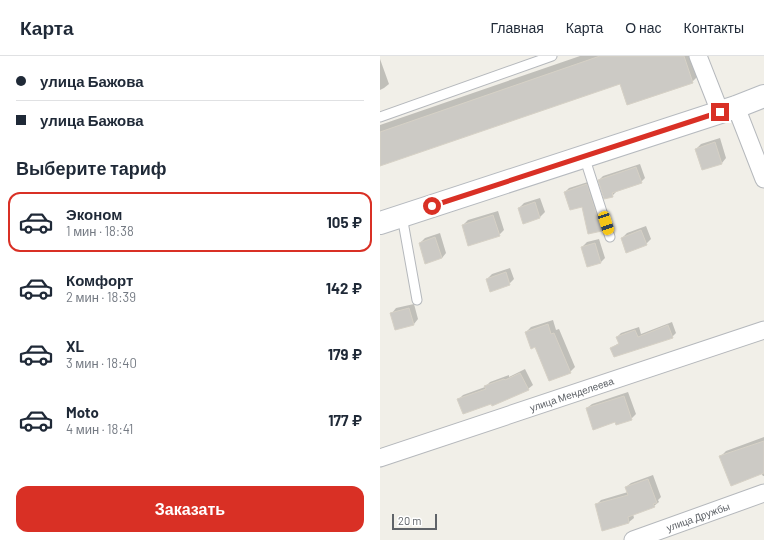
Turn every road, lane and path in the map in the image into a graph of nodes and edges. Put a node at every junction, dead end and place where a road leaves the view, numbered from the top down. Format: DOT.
graph roads {
  1 [pos="552,56"];
  2 [pos="698,56"];
  3 [pos="764,96"];
  4 [pos="728,110"];
  5 [pos="380,117"];
  6 [pos="584,156"];
  7 [pos="764,179"];
  8 [pos="402,216"];
  9 [pos="380,223"];
  10 [pos="610,237"];
  11 [pos="417,300"];
  12 [pos="764,330"];
  13 [pos="380,458"];
  14 [pos="764,493"];
  15 [pos="633,540"];
  1 -- 5 [label="lane"];
  2 -- 4 [label="street"];
  3 -- 4 [label="main road"];
  4 -- 6 [label="main road"];
  4 -- 7 [label="street"];
  6 -- 8 [label="main road"];
  6 -- 10 [label="lane"];
  8 -- 9 [label="main road"];
  8 -- 11 [label="lane"];
  12 -- 13 [label="street, улица Менделеева"];
  14 -- 15 [label="street, улица Дружбы"];
}
